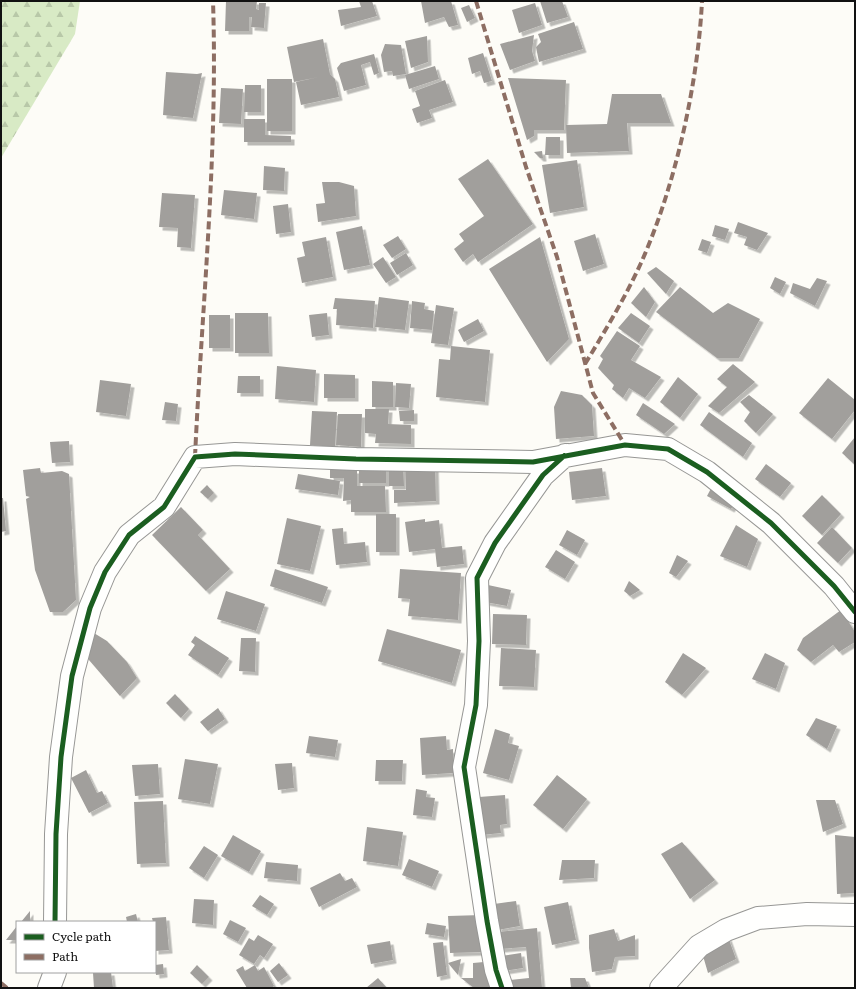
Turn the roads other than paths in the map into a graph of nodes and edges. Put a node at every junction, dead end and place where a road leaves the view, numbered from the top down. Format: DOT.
graph roads {
  1 [pos="565,455"];
  2 [pos="855,612"];
  3 [pos="855,915"];
  4 [pos="55,921"];
  5 [pos="55,973"];
  6 [pos="49,988"];
  7 [pos="502,988"];
  8 [pos="661,988"];
  1 -- 2 [label="street"];
  1 -- 4 [label="street"];
  1 -- 7 [label="street"];
  3 -- 8 [label="street"];
  5 -- 6 [label="street"];
}
